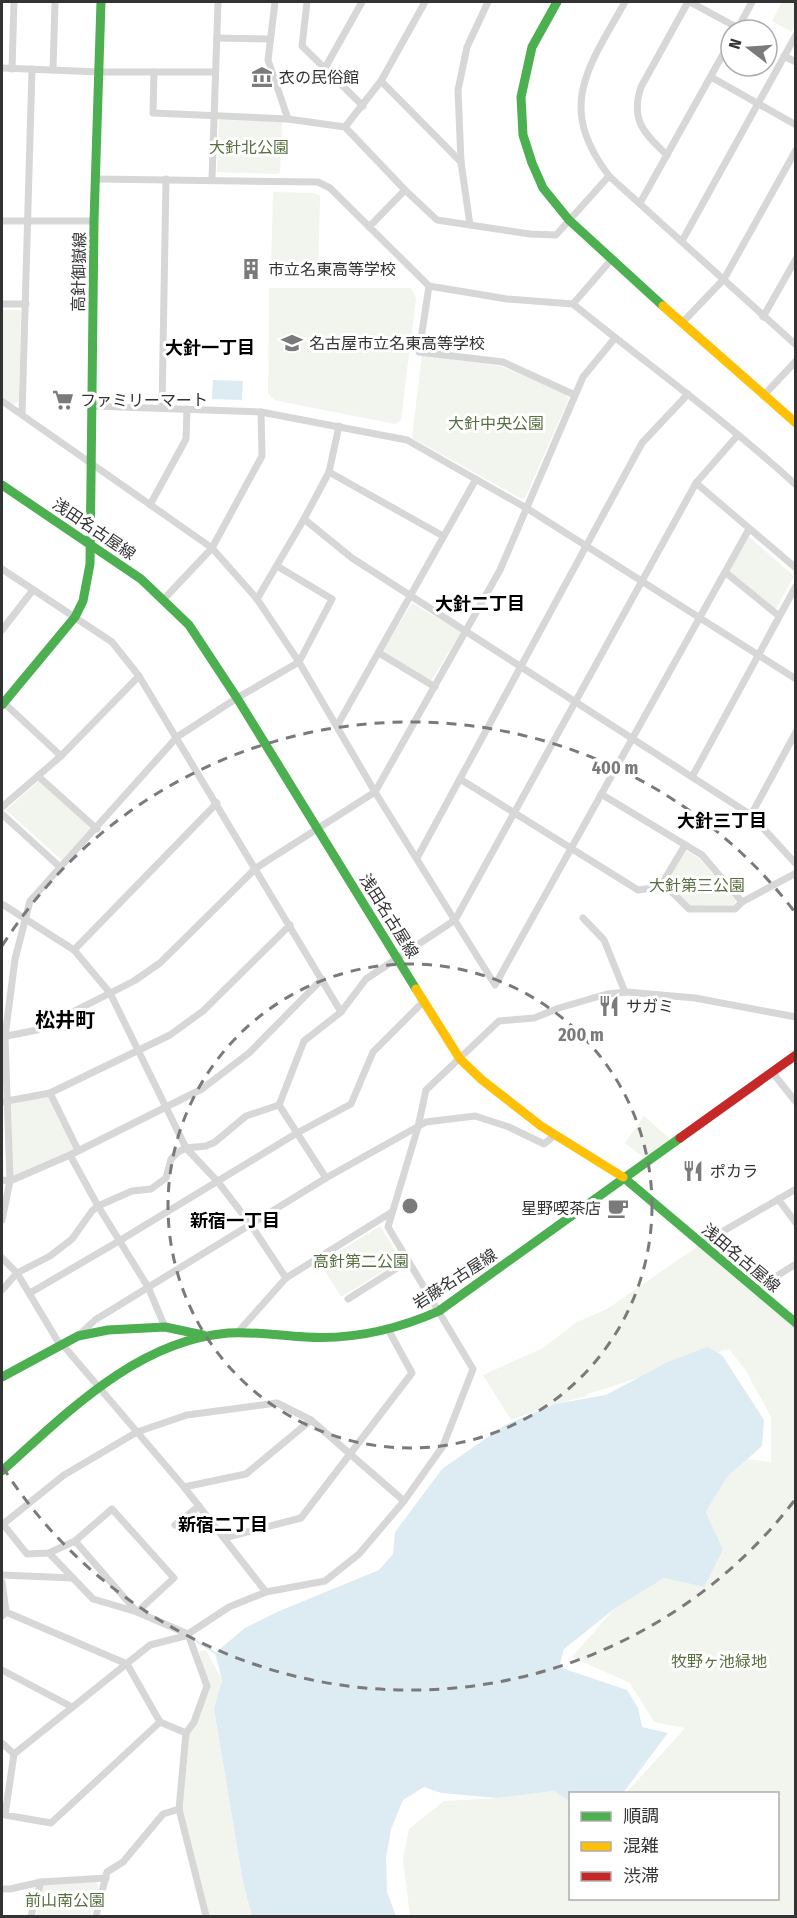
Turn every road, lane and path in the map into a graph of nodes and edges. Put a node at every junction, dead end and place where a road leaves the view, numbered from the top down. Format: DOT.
graph roads {
  1 [pos="14,2"];
  2 [pos="55,2"];
  3 [pos="101,2"];
  4 [pos="218,2"];
  5 [pos="275,2"];
  6 [pos="307,2"];
  7 [pos="362,2"];
  8 [pos="426,2"];
  9 [pos="488,2"];
  10 [pos="557,2"];
  11 [pos="625,2"];
  12 [pos="689,2"];
  13 [pos="752,2"];
  14 [pos="743,18"];
  15 [pos="719,19"];
  16 [pos="795,36"];
  17 [pos="217,38"];
  18 [pos="270,39"];
  19 [pos="784,56"];
  20 [pos="719,62"];
  21 [pos="795,62"];
  22 [pos="325,68"];
  23 [pos="2,69"];
  24 [pos="12,69"];
  25 [pos="32,69"];
  26 [pos="53,70"];
  27 [pos="100,72"];
  28 [pos="154,72"];
  29 [pos="215,72"];
  30 [pos="711,77"];
  31 [pos="381,81"];
  32 [pos="758,104"];
  33 [pos="363,106"];
  34 [pos="213,116"];
  35 [pos="288,119"];
  36 [pos="795,125"];
  37 [pos="345,128"];
  38 [pos="795,150"];
  39 [pos="667,155"];
  40 [pos="461,162"];
  41 [pos="609,176"];
  42 [pos="96,179"];
  43 [pos="166,179"];
  44 [pos="212,180"];
  45 [pos="405,190"];
  46 [pos="640,203"];
  47 [pos="2,220"];
  48 [pos="569,220"];
  49 [pos="28,221"];
  50 [pos="94,221"];
  51 [pos="470,225"];
  52 [pos="369,227"];
  53 [pos="682,241"];
  54 [pos="795,259"];
  55 [pos="611,260"];
  56 [pos="723,279"];
  57 [pos="429,286"];
  58 [pos="2,304"];
  59 [pos="26,304"];
  60 [pos="573,304"];
  61 [pos="764,317"];
  62 [pos="682,323"];
  63 [pos="615,338"];
  64 [pos="795,345"];
  65 [pos="795,361"];
  66 [pos="688,394"];
  67 [pos="575,395"];
  68 [pos="764,395"];
  69 [pos="2,401"];
  70 [pos="92,406"];
  71 [pos="162,408"];
  72 [pos="187,409"];
  73 [pos="261,412"];
  74 [pos="22,414"];
  75 [pos="795,423"];
  76 [pos="339,426"];
  77 [pos="738,435"];
  78 [pos="91,463"];
  79 [pos="329,472"];
  80 [pos="476,479"];
  81 [pos="696,483"];
  82 [pos="2,485"];
  83 [pos="795,485"];
  84 [pos="150,505"];
  85 [pos="528,509"];
  86 [pos="304,519"];
  87 [pos="749,529"];
  88 [pos="443,536"];
  89 [pos="90,543"];
  90 [pos="587,546"];
  91 [pos="212,548"];
  92 [pos="277,566"];
  93 [pos="795,568"];
  94 [pos="2,569"];
  95 [pos="725,572"];
  96 [pos="642,581"];
  97 [pos="795,586"];
  98 [pos="33,590"];
  99 [pos="410,597"];
  100 [pos="257,599"];
  101 [pos="163,600"];
  102 [pos="779,616"];
  103 [pos="75,617"];
  104 [pos="700,618"];
  105 [pos="2,630"];
  106 [pos="465,633"];
  107 [pos="379,653"];
  108 [pos="757,656"];
  109 [pos="299,662"];
  110 [pos="521,669"];
  111 [pos="139,676"];
  112 [pos="795,679"];
  113 [pos="435,687"];
  114 [pos="237,698"];
  115 [pos="575,702"];
  116 [pos="2,703"];
  117 [pos="337,726"];
  118 [pos="795,732"];
  119 [pos="177,737"];
  120 [pos="632,739"];
  121 [pos="61,756"];
  122 [pos="38,776"];
  123 [pos="692,777"];
  124 [pos="460,779"];
  125 [pos="375,792"];
  126 [pos="601,794"];
  127 [pos="217,803"];
  128 [pos="2,807"];
  129 [pos="515,811"];
  130 [pos="2,814"];
  131 [pos="751,815"];
  132 [pos="97,829"];
  133 [pos="317,830"];
  134 [pos="685,844"];
  135 [pos="572,848"];
  136 [pos="417,858"];
  137 [pos="795,864"];
  138 [pos="61,867"];
  139 [pos="256,868"];
  140 [pos="795,873"];
  141 [pos="660,887"];
  142 [pos="742,902"];
  143 [pos="2,904"];
  144 [pos="583,918"];
  145 [pos="25,919"];
  146 [pos="455,920"];
  147 [pos="290,926"];
  148 [pos="74,950"];
  149 [pos="398,959"];
  150 [pos="322,980"];
  151 [pos="625,992"];
  152 [pos="110,993"];
  153 [pos="424,1001"];
  154 [pos="341,1012"];
  155 [pos="795,1017"];
  156 [pos="3,1037"];
  157 [pos="140,1050"];
  158 [pos="795,1055"];
  159 [pos="460,1059"];
  160 [pos="772,1072"];
  161 [pos="50,1093"];
  162 [pos="5,1102"];
  163 [pos="795,1102"];
  164 [pos="279,1105"];
  165 [pos="166,1106"];
  166 [pos="418,1127"];
  167 [pos="297,1133"];
  168 [pos="555,1135"];
  169 [pos="186,1148"];
  170 [pos="78,1150"];
  171 [pos="70,1155"];
  172 [pos="326,1178"];
  173 [pos="626,1178"];
  174 [pos="2,1179"];
  175 [pos="10,1181"];
  176 [pos="218,1182"];
  177 [pos="795,1189"];
  178 [pos="778,1199"];
  179 [pos="98,1206"];
  180 [pos="392,1212"];
  181 [pos="2,1220"];
  182 [pos="795,1223"];
  183 [pos="251,1225"];
  184 [pos="119,1241"];
  185 [pos="701,1244"];
  186 [pos="2,1258"];
  187 [pos="408,1261"];
  188 [pos="795,1264"];
  189 [pos="17,1273"];
  190 [pos="286,1278"];
  191 [pos="148,1287"];
  192 [pos="756,1289"];
  193 [pos="2,1290"];
  194 [pos="30,1293"];
  195 [pos="348,1299"];
  196 [pos="438,1311"];
  197 [pos="795,1323"];
  198 [pos="165,1327"];
  199 [pos="389,1331"];
  200 [pos="238,1332"];
  201 [pos="206,1335"];
  202 [pos="78,1336"];
  203 [pos="61,1344"];
  204 [pos="2,1375"];
  205 [pos="100,1386"];
  206 [pos="311,1420"];
  207 [pos="137,1432"];
  208 [pos="351,1454"];
  209 [pos="2,1471"];
  210 [pos="184,1487"];
  211 [pos="404,1501"];
  212 [pos="199,1506"];
  213 [pos="2,1524"];
  214 [pos="175,1525"];
  215 [pos="224,1538"];
  216 [pos="75,1541"];
  217 [pos="50,1553"];
  218 [pos="2,1575"];
  219 [pos="73,1578"];
  220 [pos="2,1582"];
  221 [pos="266,1592"];
  222 [pos="136,1612"];
  223 [pos="4,1614"];
  224 [pos="188,1634"];
  225 [pos="127,1664"];
  226 [pos="2,1670"];
  227 [pos="72,1707"];
  228 [pos="160,1722"];
  229 [pos="186,1733"];
  230 [pos="2,1743"];
  231 [pos="14,1754"];
  232 [pos="5,1790"];
  233 [pos="179,1809"];
  234 [pos="106,1878"];
  235 [pos="40,1882"];
  236 [pos="2,1889"];
  237 [pos="31,1917"];
  238 [pos="96,1917"];
  239 [pos="206,1917"];
  1 -- 24 [label="street"];
  2 -- 26 [label="street"];
  3 -- 27 [label="main road, 高針御嶽線"];
  4 -- 17 [label="street"];
  5 -- 18 [label="street"];
  6 -- 22 [label="street"];
  7 -- 22 [label="street"];
  8 -- 31 [label="street"];
  9 -- 40 [label="street"];
  10 -- 48 [label="main road"];
  11 -- 41 [label="street"];
  12 -- 15 [label="street"];
  12 -- 39 [label="street"];
  13 -- 14 [label="street"];
  16 -- 19 [label="street"];
  17 -- 18 [label="street"];
  17 -- 29 [label="street"];
  18 -- 35 [label="street"];
  19 -- 21 [label="street"];
  19 -- 32 [label="street"];
  20 -- 30 [label="street"];
  22 -- 33 [label="street"];
  23 -- 24 [label="street"];
  24 -- 25 [label="street"];
  25 -- 26 [label="street"];
  25 -- 49 [label="street"];
  26 -- 27 [label="street"];
  27 -- 28 [label="street"];
  27 -- 42 [label="main road, 高針御嶽線"];
  28 -- 29 [label="street"];
  28 -- 34 [label="street"];
  29 -- 34 [label="street"];
  30 -- 32 [label="street"];
  30 -- 39 [label="street"];
  31 -- 33 [label="street"];
  31 -- 40 [label="street"];
  32 -- 36 [label="street"];
  32 -- 53 [label="street"];
  33 -- 37 [label="street"];
  34 -- 35 [label="street"];
  34 -- 44 [label="street"];
  35 -- 37 [label="street"];
  37 -- 45 [label="street"];
  38 -- 56 [label="street"];
  39 -- 46 [label="street"];
  40 -- 51 [label="street"];
  41 -- 46 [label="street"];
  41 -- 48 [label="street"];
  42 -- 43 [label="street"];
  42 -- 50 [label="main road, 高針御嶽線"];
  43 -- 44 [label="street"];
  43 -- 71 [label="street"];
  44 -- 52 [label="street"];
  45 -- 51 [label="street"];
  45 -- 52 [label="street"];
  46 -- 53 [label="street"];
  47 -- 49 [label="street"];
  48 -- 51 [label="street"];
  48 -- 55 [label="main road"];
  49 -- 50 [label="street"];
  49 -- 59 [label="street"];
  50 -- 70 [label="main road, 高針御嶽線"];
  52 -- 57 [label="street"];
  53 -- 56 [label="street"];
  54 -- 61 [label="street"];
  55 -- 60 [label="street"];
  55 -- 62 [label="main road"];
  56 -- 61 [label="street"];
  56 -- 62 [label="street"];
  57 -- 60 [label="street"];
  57 -- 67 [label="street"];
  58 -- 59 [label="street"];
  59 -- 74 [label="street"];
  60 -- 63 [label="street"];
  61 -- 64 [label="street"];
  62 -- 68 [label="main road"];
  63 -- 66 [label="street"];
  63 -- 67 [label="street"];
  65 -- 68 [label="street"];
  66 -- 77 [label="street"];
  66 -- 90 [label="street"];
  67 -- 85 [label="street"];
  68 -- 75 [label="main road"];
  69 -- 74 [label="street"];
  70 -- 71 [label="street"];
  70 -- 78 [label="main road, 高針御嶽線"];
  71 -- 72 [label="street"];
  72 -- 73 [label="street"];
  72 -- 84 [label="street"];
  73 -- 76 [label="street"];
  73 -- 91 [label="street"];
  74 -- 78 [label="street"];
  76 -- 79 [label="street"];
  76 -- 80 [label="street"];
  77 -- 81 [label="street"];
  77 -- 83 [label="street"];
  78 -- 84 [label="street"];
  78 -- 89 [label="main road, 高針御嶽線"];
  79 -- 86 [label="street"];
  79 -- 88 [label="street"];
  80 -- 85 [label="street"];
  80 -- 88 [label="street"];
  81 -- 87 [label="street"];
  81 -- 96 [label="street"];
  82 -- 89 [label="main road, 浅田名古屋線"];
  84 -- 91 [label="street"];
  85 -- 90 [label="street"];
  85 -- 106 [label="street"];
  86 -- 92 [label="street"];
  86 -- 99 [label="street"];
  87 -- 93 [label="street"];
  87 -- 95 [label="street"];
  88 -- 99 [label="street"];
  89 -- 101 [label="main road, 浅田名古屋線"];
  89 -- 103 [label="main road, 高針御嶽線"];
  90 -- 96 [label="street"];
  90 -- 110 [label="street"];
  91 -- 100 [label="street"];
  91 -- 101 [label="street"];
  92 -- 100 [label="street"];
  92 -- 109 [label="street"];
  94 -- 98 [label="street"];
  95 -- 102 [label="street"];
  95 -- 104 [label="street"];
  96 -- 104 [label="street"];
  96 -- 115 [label="street"];
  97 -- 102 [label="street"];
  98 -- 103 [label="street"];
  98 -- 105 [label="street"];
  99 -- 106 [label="street"];
  99 -- 107 [label="street"];
  100 -- 109 [label="street"];
  101 -- 114 [label="main road, 浅田名古屋線"];
  102 -- 108 [label="street"];
  103 -- 111 [label="street"];
  103 -- 116 [label="main road, 高針御嶽線"];
  104 -- 108 [label="street"];
  104 -- 120 [label="street"];
  106 -- 110 [label="street"];
  106 -- 113 [label="street"];
  107 -- 113 [label="street"];
  107 -- 117 [label="street"];
  108 -- 112 [label="street"];
  108 -- 123 [label="street"];
  109 -- 114 [label="street"];
  109 -- 117 [label="street"];
  110 -- 115 [label="street"];
  110 -- 124 [label="street"];
  111 -- 119 [label="street"];
  111 -- 121 [label="street"];
  113 -- 125 [label="street"];
  114 -- 119 [label="street"];
  114 -- 133 [label="main road, 浅田名古屋線"];
  115 -- 120 [label="street"];
  115 -- 129 [label="street"];
  116 -- 121 [label="street"];
  117 -- 125 [label="street"];
  118 -- 131 [label="street"];
  119 -- 127 [label="street"];
  119 -- 132 [label="street"];
  120 -- 123 [label="street"];
  120 -- 126 [label="street"];
  121 -- 122 [label="street"];
  122 -- 128 [label="street"];
  122 -- 132 [label="street"];
  123 -- 131 [label="street"];
  124 -- 129 [label="street"];
  124 -- 136 [label="street"];
  125 -- 133 [label="street"];
  125 -- 136 [label="street"];
  126 -- 134 [label="street"];
  126 -- 135 [label="street"];
  127 -- 139 [label="street"];
  127 -- 148 [label="street"];
  129 -- 135 [label="street"];
  129 -- 146 [label="street"];
  130 -- 138 [label="street"];
  131 -- 137 [label="street"];
  132 -- 138 [label="street"];
  133 -- 139 [label="street"];
  133 -- 149 [label="main road, 浅田名古屋線"];
  134 -- 141 [label="street"];
  134 -- 142 [label="street"];
  135 -- 141 [label="street"];
  135 -- 146 [label="street"];
  136 -- 146 [label="street"];
  138 -- 145 [label="street"];
  139 -- 147 [label="street"];
  139 -- 152 [label="street"];
  140 -- 142 [label="street"];
  141 -- 142 [label="street"];
  143 -- 145 [label="street"];
  144 -- 151 [label="street"];
  145 -- 148 [label="street"];
  145 -- 156 [label="street"];
  146 -- 149 [label="street"];
  147 -- 150 [label="street"];
  147 -- 157 [label="street"];
  148 -- 152 [label="street"];
  149 -- 153 [label="main road, 浅田名古屋線"];
  149 -- 154 [label="street"];
  150 -- 154 [label="street"];
  150 -- 165 [label="street"];
  151 -- 155 [label="street"];
  151 -- 159 [label="street"];
  152 -- 156 [label="street"];
  152 -- 157 [label="street"];
  153 -- 159 [label="main road, 浅田名古屋線"];
  153 -- 167 [label="street"];
  154 -- 164 [label="street"];
  156 -- 162 [label="street"];
  157 -- 161 [label="street"];
  157 -- 165 [label="street"];
  158 -- 160 [label="main road, 岩藤名古屋線"];
  159 -- 166 [label="street"];
  159 -- 168 [label="main road, 浅田名古屋線"];
  160 -- 163 [label="street"];
  160 -- 173 [label="main road, 岩藤名古屋線"];
  161 -- 162 [label="street"];
  161 -- 170 [label="street"];
  162 -- 175 [label="street"];
  164 -- 167 [label="street"];
  164 -- 169 [label="street"];
  165 -- 169 [label="street"];
  165 -- 170 [label="street"];
  166 -- 168 [label="street"];
  166 -- 172 [label="street"];
  166 -- 180 [label="street"];
  167 -- 172 [label="street"];
  167 -- 176 [label="street"];
  168 -- 173 [label="main road, 浅田名古屋線"];
  169 -- 176 [label="street"];
  169 -- 179 [label="street"];
  170 -- 171 [label="street"];
  171 -- 175 [label="street"];
  171 -- 179 [label="street"];
  172 -- 183 [label="street"];
  173 -- 185 [label="main road, 浅田名古屋線"];
  173 -- 196 [label="main road, 岩藤名古屋線"];
  174 -- 175 [label="street"];
  175 -- 181 [label="street"];
  176 -- 183 [label="street"];
  176 -- 184 [label="street"];
  177 -- 178 [label="street"];
  178 -- 182 [label="street"];
  178 -- 185 [label="street"];
  179 -- 184 [label="street"];
  179 -- 189 [label="street"];
  180 -- 187 [label="street"];
  180 -- 190 [label="street"];
  183 -- 190 [label="street"];
  183 -- 191 [label="street"];
  184 -- 191 [label="street"];
  184 -- 194 [label="street"];
  185 -- 192 [label="main road, 浅田名古屋線"];
  186 -- 189 [label="street"];
  187 -- 195 [label="street"];
  187 -- 196 [label="street"];
  188 -- 192 [label="street"];
  189 -- 193 [label="street"];
  189 -- 194 [label="street"];
  190 -- 200 [label="street"];
  191 -- 198 [label="street"];
  191 -- 202 [label="street"];
  192 -- 197 [label="main road, 浅田名古屋線"];
  194 -- 203 [label="street"];
  196 -- 199 [label="main road, 岩藤名古屋線"];
  196 -- 211 [label="street"];
  198 -- 201 [label="main road"];
  198 -- 202 [label="main road"];
  199 -- 200 [label="main road, 岩藤名古屋線"];
  199 -- 208 [label="street"];
  200 -- 201 [label="main road, 岩藤名古屋線"];
  201 -- 205 [label="main road, 岩藤名古屋線"];
  202 -- 203 [label="main road"];
  203 -- 204 [label="main road"];
  203 -- 205 [label="street"];
  205 -- 207 [label="street"];
  205 -- 209 [label="main road, 岩藤名古屋線"];
  206 -- 207 [label="street"];
  206 -- 208 [label="street"];
  206 -- 210 [label="street"];
  207 -- 210 [label="street"];
  207 -- 213 [label="street"];
  208 -- 211 [label="street"];
  208 -- 215 [label="street"];
  210 -- 212 [label="street"];
  211 -- 221 [label="street"];
  212 -- 214 [label="street"];
  212 -- 215 [label="street"];
  213 -- 217 [label="street"];
  215 -- 221 [label="street"];
  216 -- 217 [label="street"];
  216 -- 222 [label="street"];
  216 -- 222 [label="street"];
  217 -- 219 [label="street"];
  218 -- 219 [label="street"];
  219 -- 222 [label="street"];
  220 -- 223 [label="street"];
  221 -- 224 [label="street"];
  222 -- 224 [label="street"];
  223 -- 225 [label="street"];
  224 -- 225 [label="street"];
  224 -- 229 [label="street"];
  225 -- 227 [label="street"];
  225 -- 228 [label="street"];
  226 -- 227 [label="street"];
  227 -- 231 [label="street"];
  228 -- 229 [label="street"];
  228 -- 232 [label="street"];
  229 -- 233 [label="street"];
  230 -- 231 [label="street"];
  231 -- 232 [label="street"];
  233 -- 234 [label="street"];
  233 -- 239 [label="street"];
  234 -- 235 [label="street"];
  234 -- 238 [label="street"];
  235 -- 236 [label="street"];
  235 -- 237 [label="street"];
}
